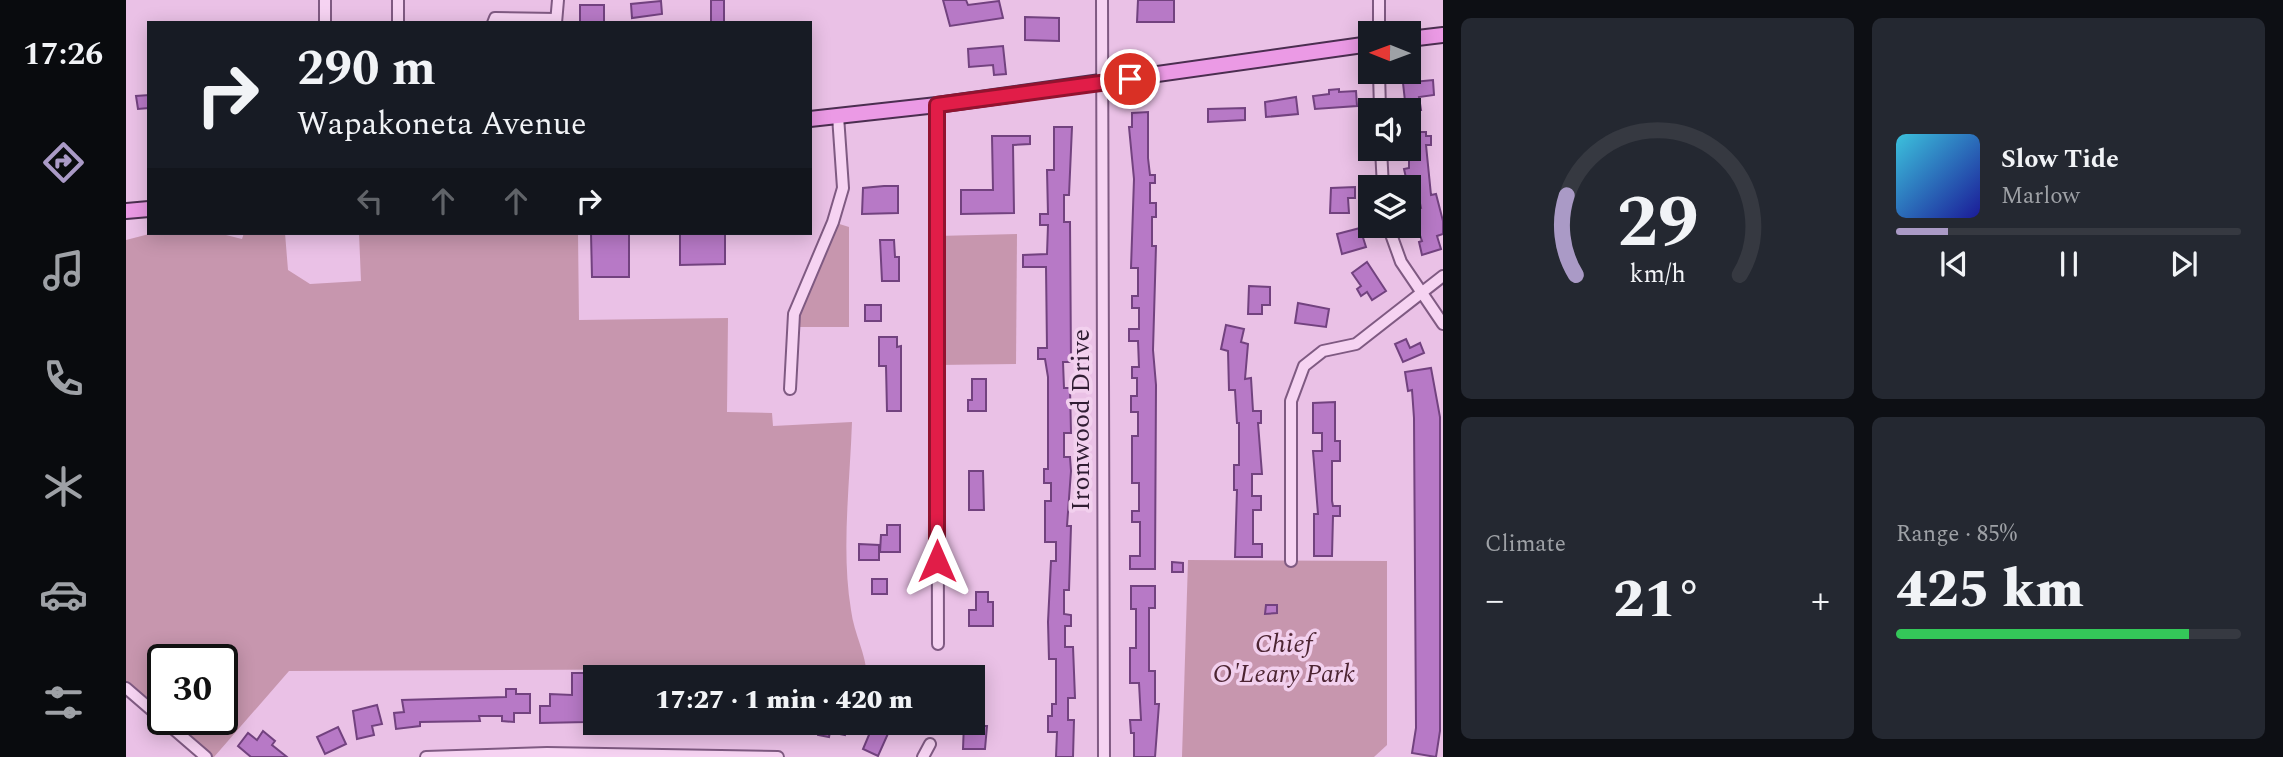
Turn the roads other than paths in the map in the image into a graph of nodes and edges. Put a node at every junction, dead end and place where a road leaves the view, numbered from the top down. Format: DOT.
graph roads {
  1 [pos="325,0"];
  2 [pos="398,0"];
  3 [pos="558,0"];
  4 [pos="1102,0"];
  5 [pos="1379,0"];
  6 [pos="325,21"];
  7 [pos="398,21"];
  8 [pos="494,21"];
  9 [pos="556,21"];
  10 [pos="1379,21"];
  11 [pos="1443,35"];
  12 [pos="1421,38"];
  13 [pos="1358,46"];
  14 [pos="1103,82"];
  15 [pos="937,105"];
  16 [pos="838,116"];
  17 [pos="812,119"];
  18 [pos="147,209"];
  19 [pos="126,212"];
  20 [pos="1392,238"];
  21 [pos="1443,276"];
  22 [pos="1422,292"];
  23 [pos="1443,324"];
  24 [pos="790,389"];
  25 [pos="1290,561"];
  26 [pos="937,644"];
  27 [pos="126,688"];
  28 [pos="930,744"];
  29 [pos="547,755"];
  30 [pos="206,757"];
  31 [pos="426,757"];
  32 [pos="778,757"];
  33 [pos="923,757"];
  34 [pos="1104,757"];
  1 -- 6 [label="street"];
  2 -- 7 [label="street"];
  3 -- 9 [label="street"];
  4 -- 14 [label="street, Ironwood Drive"];
  5 -- 10 [label="street"];
  8 -- 9 [label="street"];
  11 -- 12 [label="main road"];
  13 -- 14 [label="main road"];
  14 -- 15 [label="main road"];
  14 -- 34 [label="street, Ironwood Drive"];
  15 -- 16 [label="main road"];
  15 -- 26 [label="street"];
  16 -- 17 [label="main road"];
  16 -- 24 [label="street"];
  18 -- 19 [label="main road"];
  20 -- 22 [label="street"];
  21 -- 22 [label="street"];
  22 -- 23 [label="street"];
  22 -- 25 [label="street"];
  27 -- 30 [label="street"];
  28 -- 33 [label="street"];
  29 -- 31 [label="street"];
  29 -- 32 [label="street"];
}
